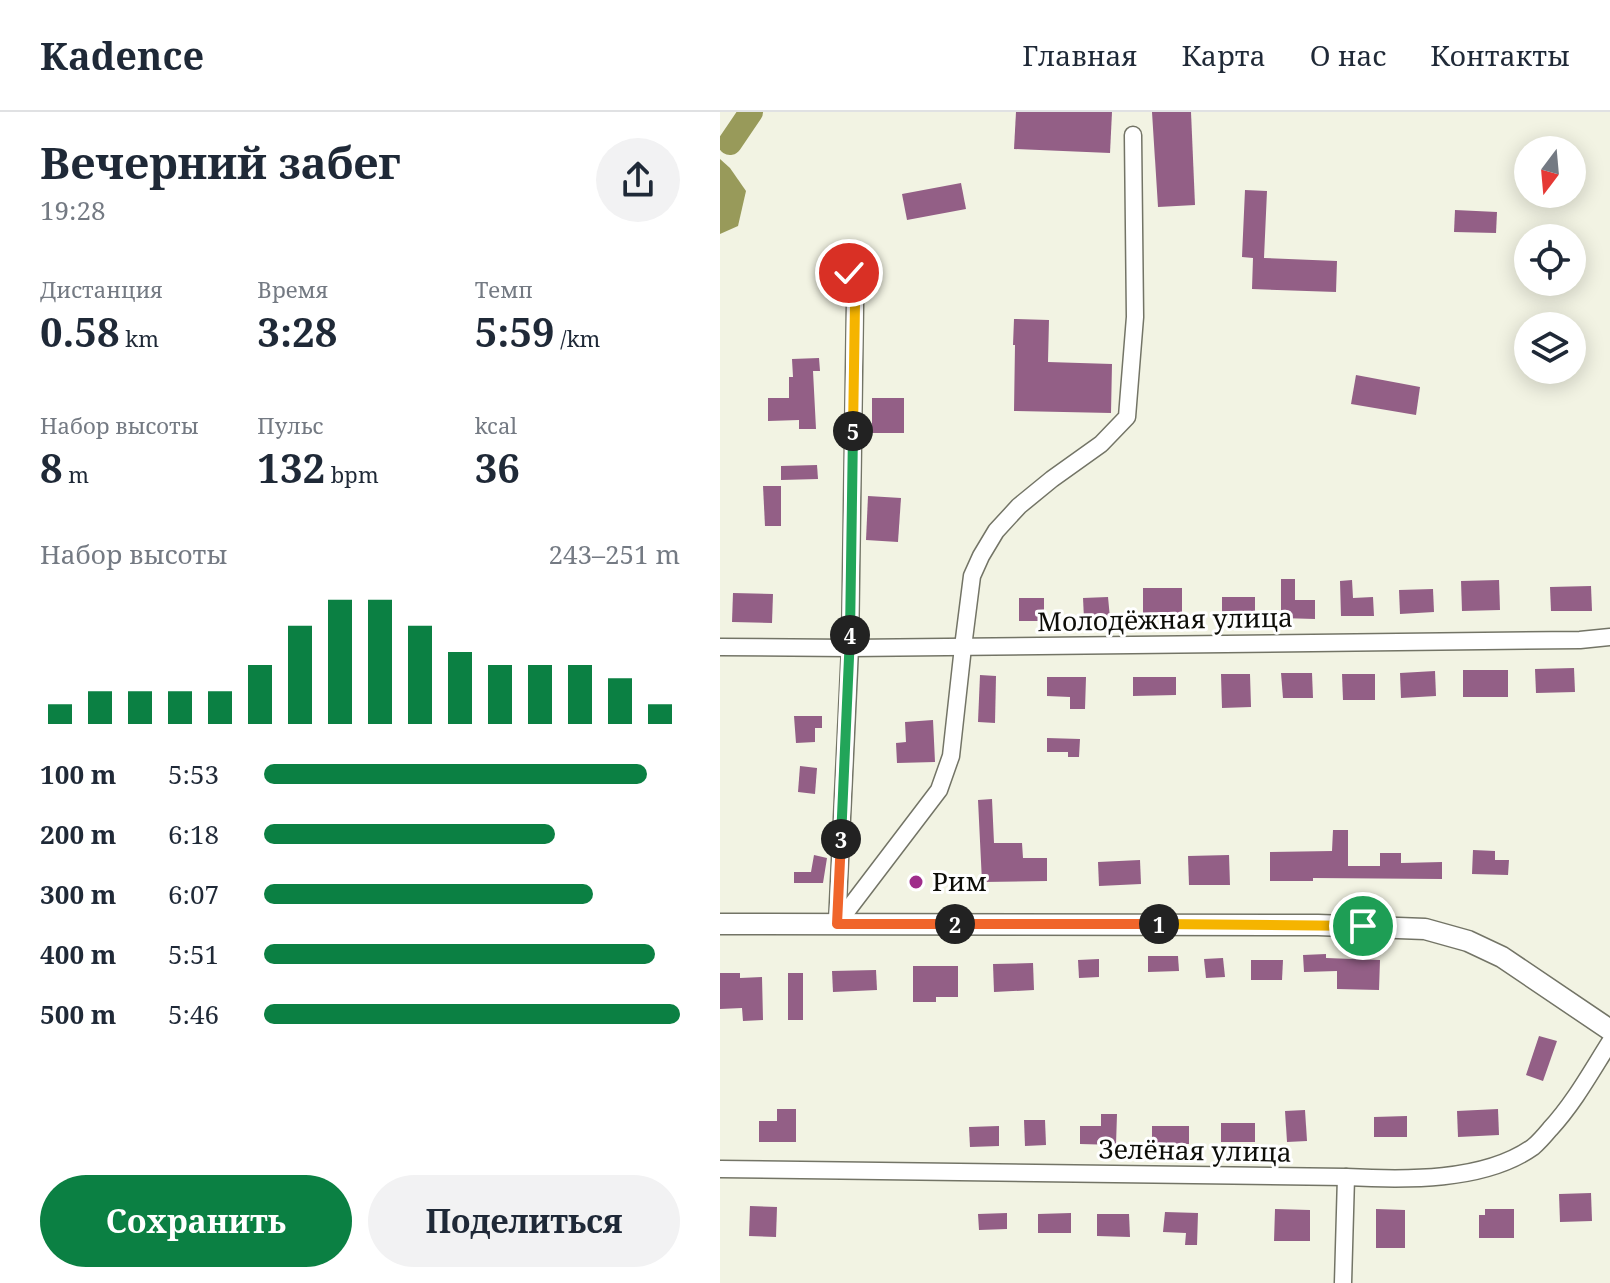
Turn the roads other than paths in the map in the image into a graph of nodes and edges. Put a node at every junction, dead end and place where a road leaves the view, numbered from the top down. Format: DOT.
graph roads {
  1 [pos="1133,135"];
  2 [pos="849,273"];
  3 [pos="1610,637"];
  4 [pos="720,647"];
  5 [pos="963,647"];
  6 [pos="850,648"];
  7 [pos="720,924"];
  8 [pos="837,924"];
  9 [pos="1610,1030"];
  10 [pos="1610,1042"];
  11 [pos="720,1169"];
  12 [pos="1346,1177"];
  13 [pos="1343,1283"];
  1 -- 5 [label="street"];
  2 -- 6 [label="street"];
  3 -- 5 [label="street, Молодёжная улица"];
  4 -- 6 [label="street, Молодёжная улица"];
  5 -- 6 [label="street, Молодёжная улица"];
  5 -- 8 [label="street"];
  6 -- 8 [label="street"];
  7 -- 8 [label="street"];
  8 -- 9 [label="street"];
  10 -- 12 [label="street, Зелёная улица"];
  11 -- 12 [label="street, Зелёная улица"];
  12 -- 13 [label="street"];
}
